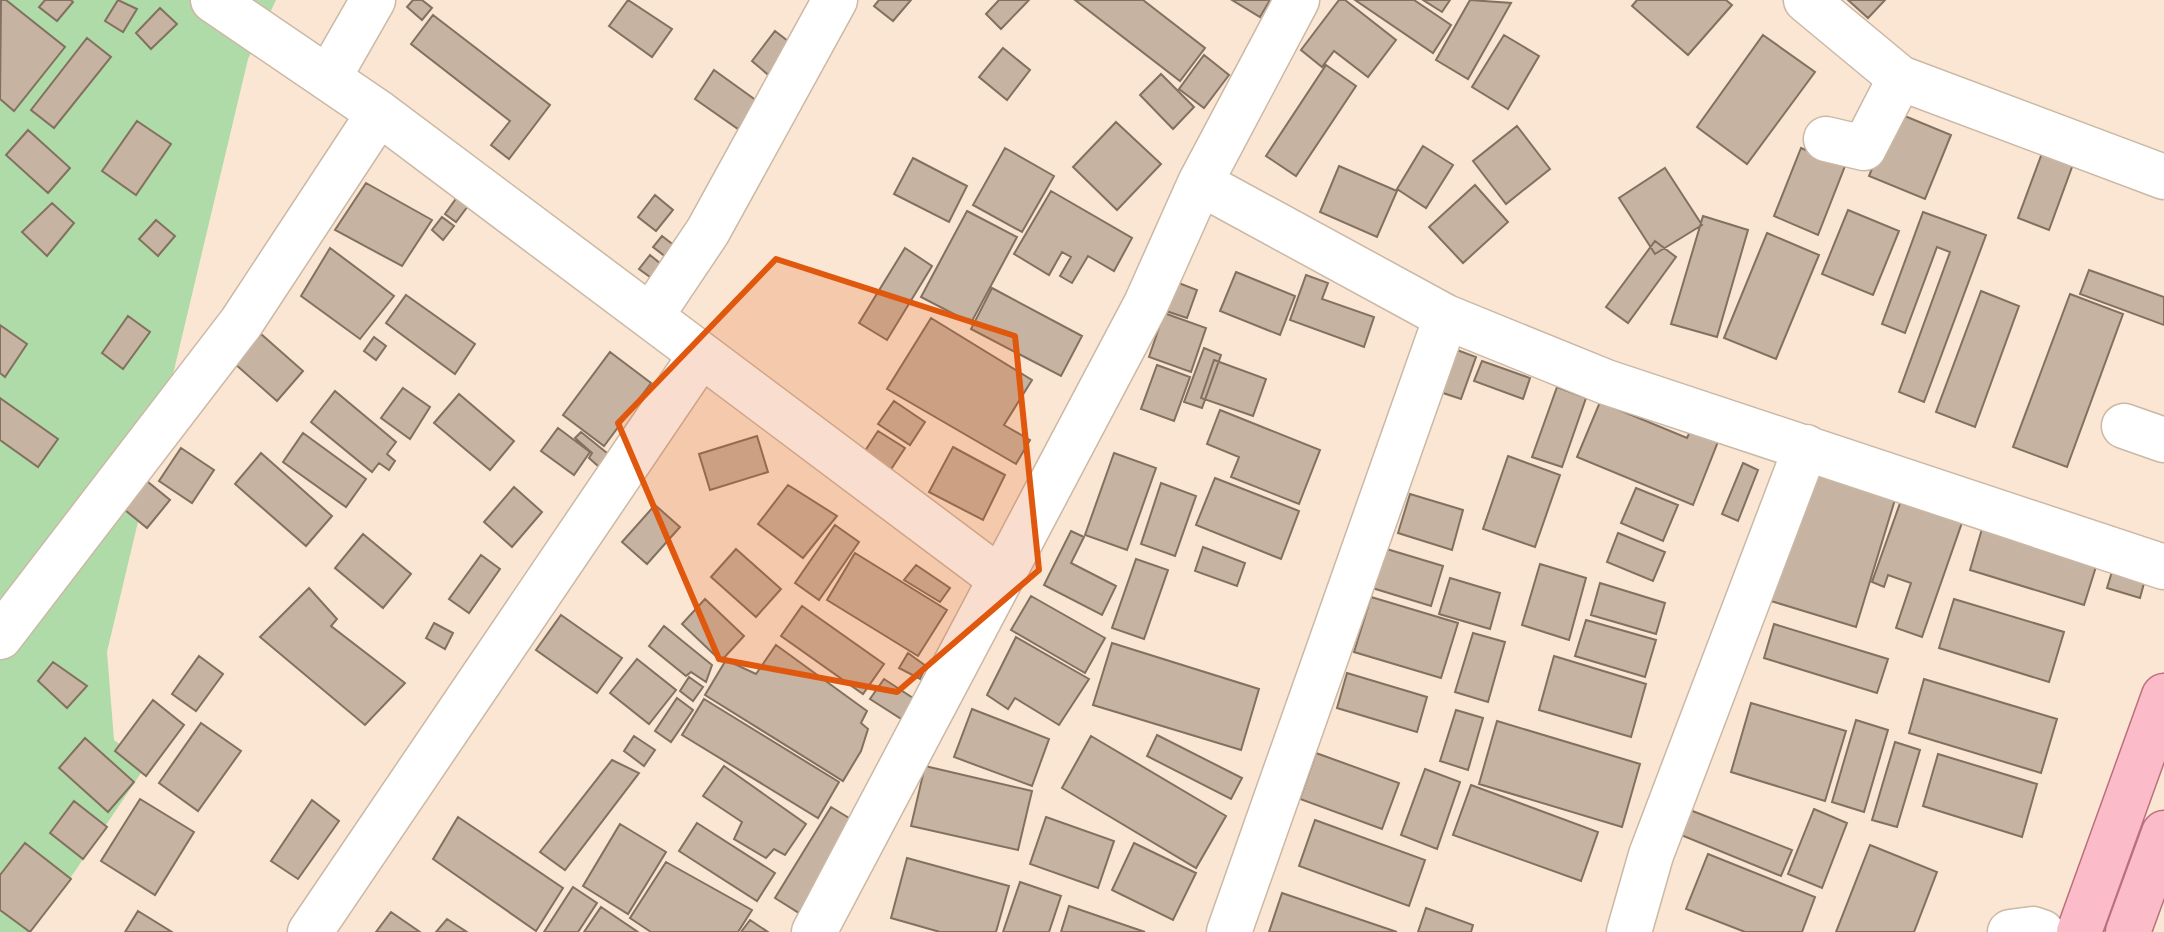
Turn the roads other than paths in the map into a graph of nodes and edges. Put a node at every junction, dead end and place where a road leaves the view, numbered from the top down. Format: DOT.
graph roads {
  1 [pos="213,0"];
  2 [pos="373,0"];
  3 [pos="835,0"];
  4 [pos="1297,0"];
  5 [pos="1806,0"];
  6 [pos="329,77"];
  7 [pos="1900,78"];
  8 [pos="379,113"];
  9 [pos="1826,139"];
  10 [pos="2164,177"];
  11 [pos="1200,183"];
  12 [pos="651,316"];
  13 [pos="1446,317"];
  14 [pos="701,355"];
  15 [pos="1806,447"];
  16 [pos="2164,567"];
  17 [pos="999,578"];
  18 [pos="0,637"];
  19 [pos="2164,696"];
  20 [pos="2161,850"];
  21 [pos="821,930"];
  22 [pos="310,932"];
  23 [pos="1229,932"];
  24 [pos="1629,932"];
  25 [pos="2010,932"];
  26 [pos="2042,932"];
  27 [pos="2079,932"];
  28 [pos="2128,932"];
  1 -- 6 [label="street"];
  2 -- 6 [label="street"];
  3 -- 12 [label="street"];
  4 -- 11 [label="street"];
  5 -- 7 [label="street"];
  6 -- 8 [label="street"];
  7 -- 9 [label="street"];
  7 -- 10 [label="street"];
  8 -- 12 [label="street"];
  8 -- 18 [label="street"];
  11 -- 13 [label="street"];
  11 -- 17 [label="street"];
  12 -- 14 [label="street"];
  13 -- 15 [label="street"];
  13 -- 23 [label="street"];
  14 -- 17 [label="street"];
  14 -- 22 [label="street"];
  15 -- 16 [label="street"];
  15 -- 24 [label="street"];
  17 -- 21 [label="street"];
  19 -- 27 [label="main road"];
  20 -- 28 [label="main road"];
  25 -- 26 [label="street"];
}
